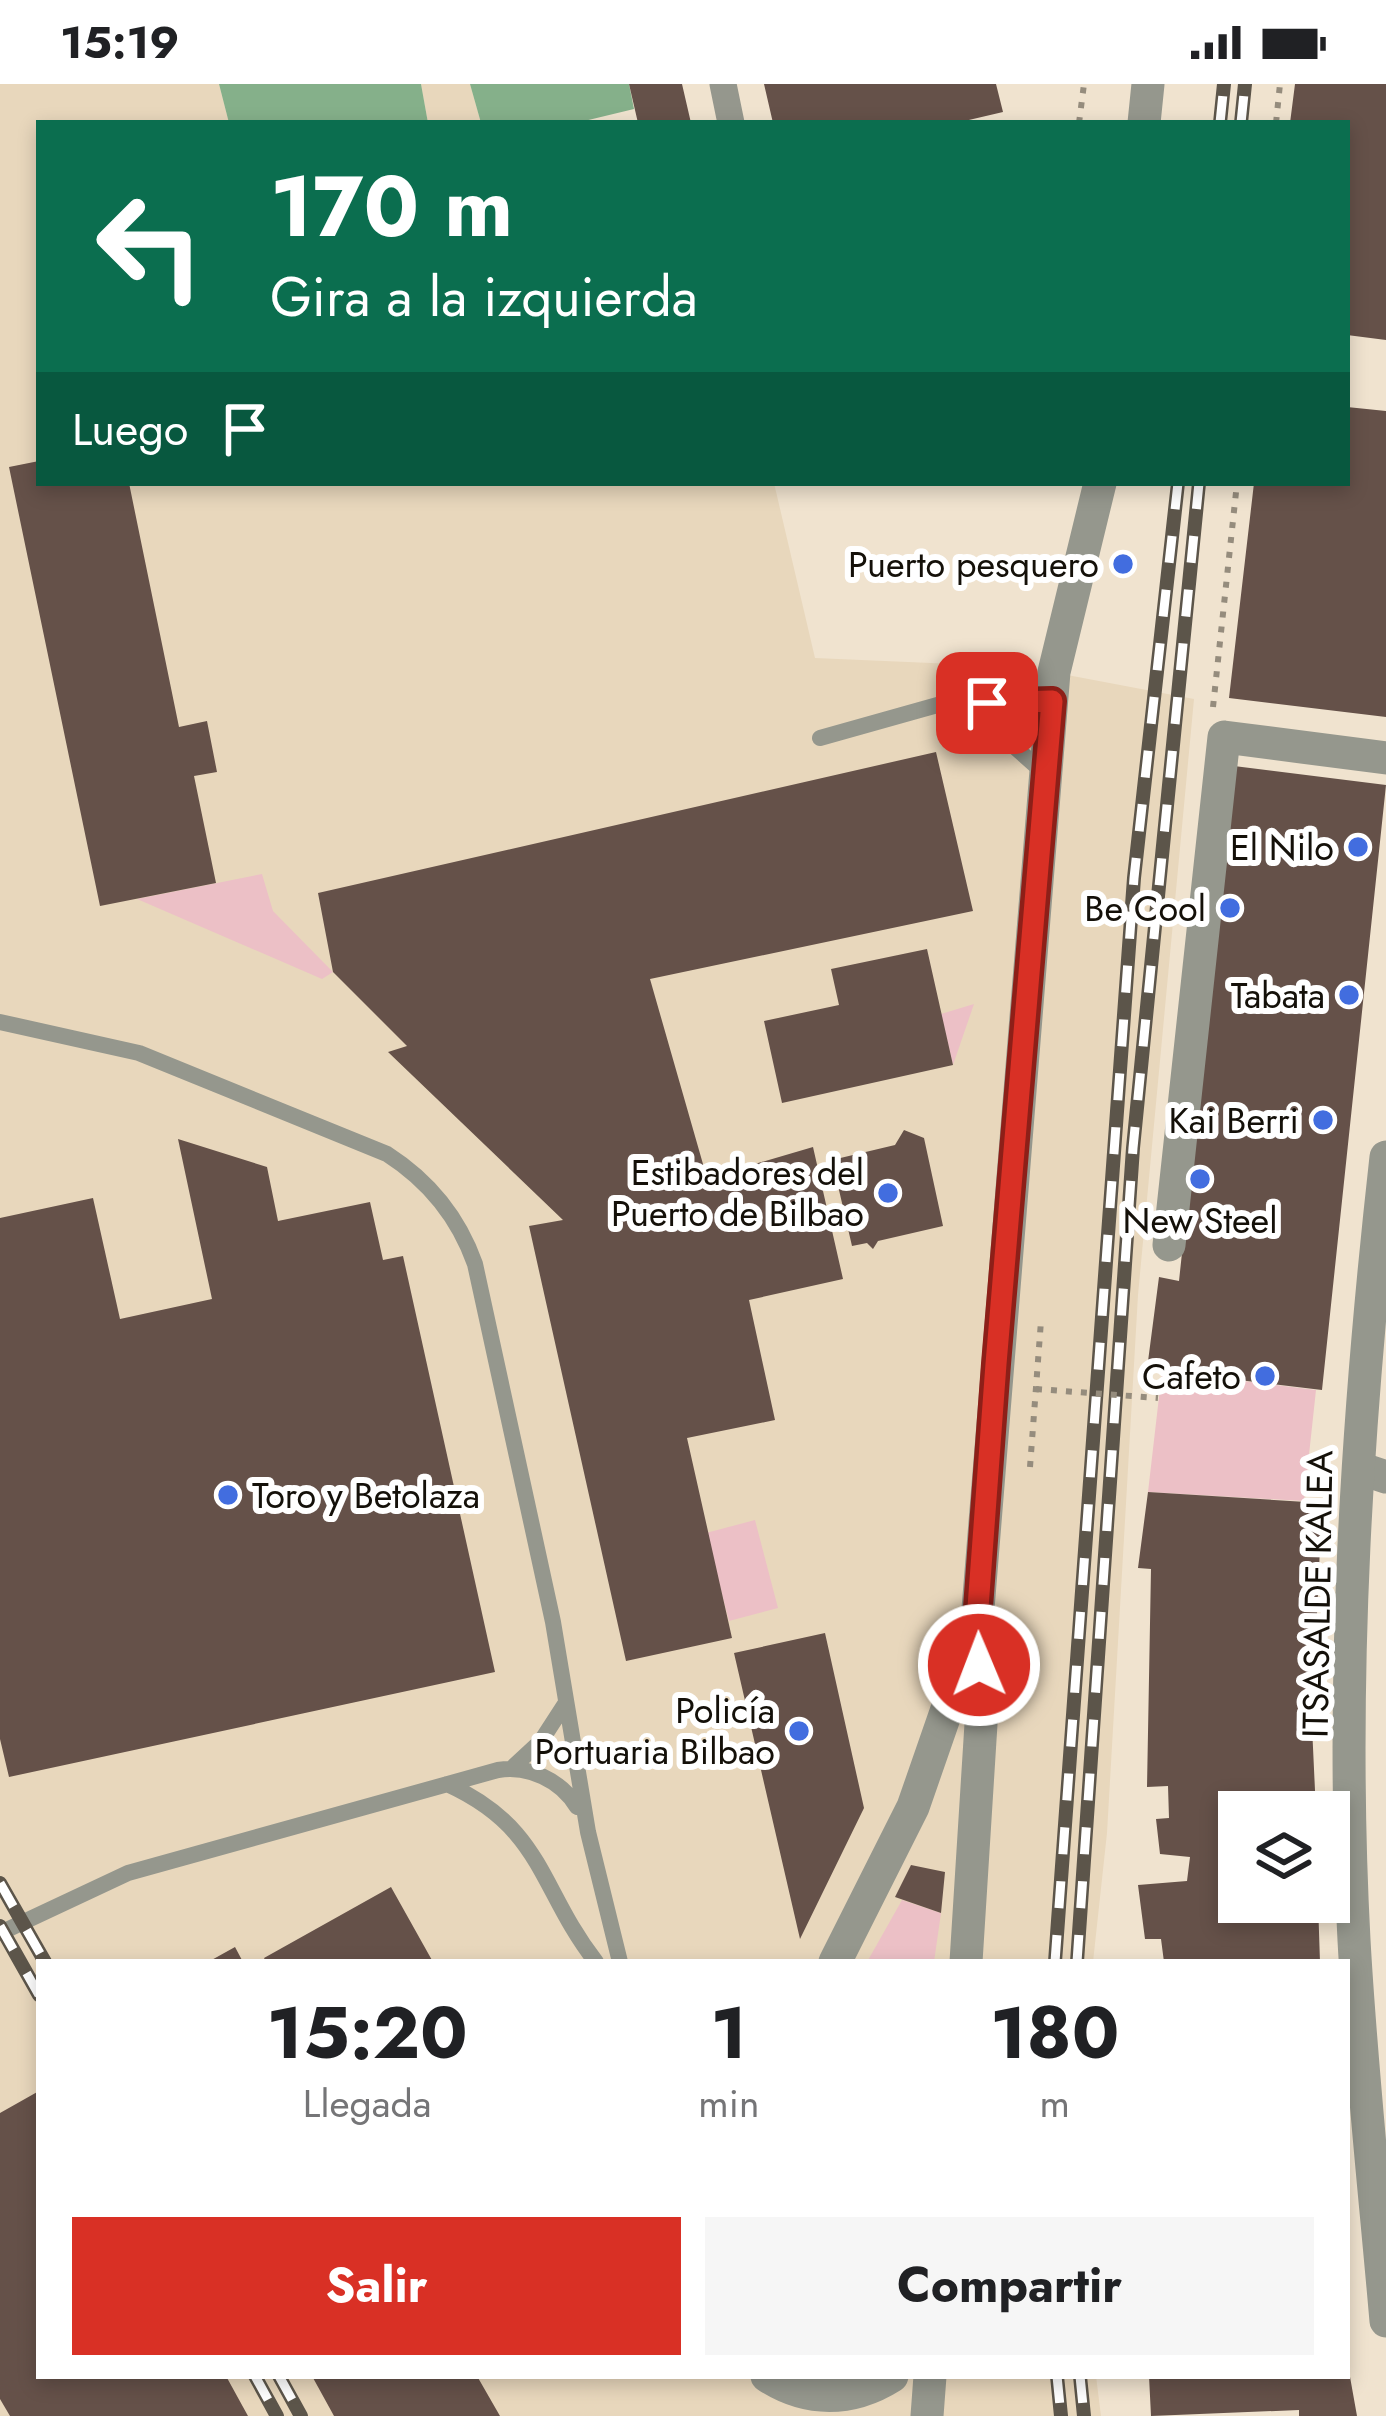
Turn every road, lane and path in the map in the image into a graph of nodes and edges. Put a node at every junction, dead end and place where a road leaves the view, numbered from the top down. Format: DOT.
graph roads {
  1 [pos="723,84"];
  2 [pos="1084,84"];
  3 [pos="1148,84"];
  4 [pos="1280,84"];
  5 [pos="730,120"];
  6 [pos="1079,120"];
  7 [pos="1144,120"];
  8 [pos="1276,120"];
  9 [pos="1099,486"];
  10 [pos="1237,486"];
  11 [pos="1053,686"];
  12 [pos="940,704"];
  13 [pos="1224,737"];
  14 [pos="820,738"];
  15 [pos="1386,758"];
  16 [pos="1046,775"];
  17 [pos="0,1022"];
  18 [pos="1386,1157"];
  19 [pos="1169,1245"];
  20 [pos="1041,1321"];
  21 [pos="1036,1389"];
  22 [pos="1159,1398"];
  23 [pos="1030,1467"];
  24 [pos="1372,1473"];
  25 [pos="977,1621"];
  26 [pos="565,1704"];
  27 [pos="512,1768"];
  28 [pos="448,1784"];
  29 [pos="587,1823"];
  30 [pos="0,1933"];
  31 [pos="594,1959"];
  32 [pos="619,1959"];
  33 [pos="837,1959"];
  34 [pos="966,1959"];
  35 [pos="1386,2321"];
  36 [pos="769,2379"];
  37 [pos="772,2379"];
  38 [pos="885,2379"];
  39 [pos="930,2379"];
  40 [pos="812,2416"];
  41 [pos="927,2416"];
  1 -- 5 [label="street"];
  2 -- 6 [label="path"];
  3 -- 7 [label="street"];
  4 -- 8 [label="path"];
  9 -- 11 [label="street"];
  10 -- 13 [label="path"];
  11 -- 12 [label="lane"];
  11 -- 16 [label="street"];
  12 -- 14 [label="lane"];
  12 -- 16 [label="lane"];
  13 -- 15 [label="street"];
  13 -- 19 [label="street"];
  16 -- 25 [label="street"];
  17 -- 26 [label="lane"];
  18 -- 24 [label="street, ITSASALDE KALEA"];
  20 -- 21 [label="path"];
  21 -- 22 [label="path, bridge"];
  21 -- 23 [label="path"];
  24 -- 35 [label="street, ITSASALDE KALEA"];
  25 -- 33 [label="street"];
  25 -- 34 [label="street"];
  26 -- 27 [label="lane"];
  26 -- 29 [label="lane"];
  27 -- 28 [label="lane"];
  27 -- 29 [label="lane"];
  28 -- 30 [label="lane"];
  28 -- 31 [label="lane"];
  29 -- 32 [label="lane"];
  36 -- 40 [label="street"];
  37 -- 38 [label="street"];
  39 -- 41 [label="street"];
}
